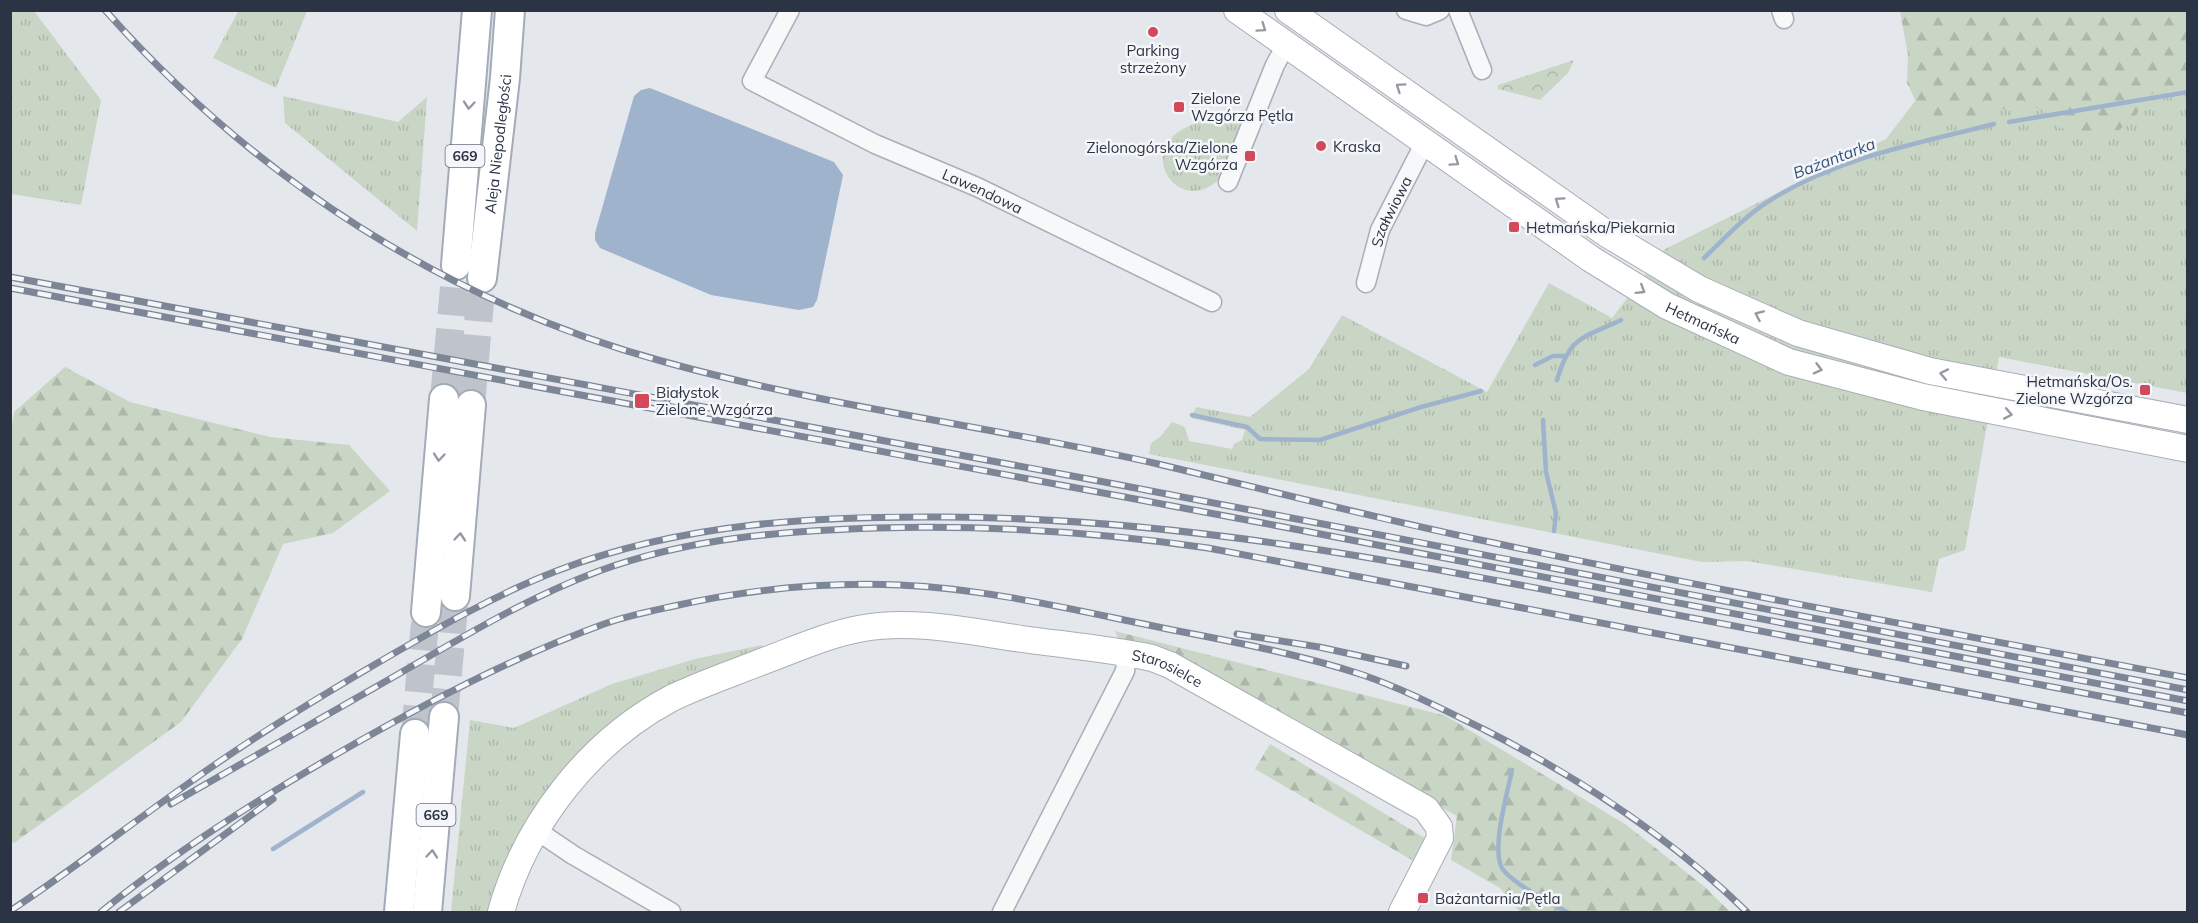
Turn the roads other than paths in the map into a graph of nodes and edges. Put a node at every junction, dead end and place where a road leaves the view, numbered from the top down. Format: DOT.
graph roads {
  1 [pos="471,10"];
  2 [pos="477,10"];
  3 [pos="510,10"];
  4 [pos="520,10"];
  5 [pos="790,10"];
  6 [pos="1237,10"];
  7 [pos="1406,10"];
  8 [pos="1440,10"];
  9 [pos="1458,10"];
  10 [pos="1296,13"];
  11 [pos="1286,45"];
  12 [pos="474,47"];
  13 [pos="1482,69"];
  14 [pos="505,78"];
  15 [pos="1425,142"];
  16 [pos="1228,182"];
  17 [pos="1607,234"];
  18 [pos="1591,259"];
  19 [pos="456,265"];
  20 [pos="482,278"];
  21 [pos="1366,283"];
  22 [pos="1212,302"];
  23 [pos="2187,420"];
  24 [pos="2187,449"];
  25 [pos="455,596"];
  26 [pos="426,612"];
  27 [pos="1128,653"];
  28 [pos="444,717"];
  29 [pos="415,734"];
  30 [pos="536,830"];
  31 [pos="399,912"];
  32 [pos="427,912"];
  33 [pos="501,912"];
  34 [pos="671,912"];
  35 [pos="1002,912"];
  36 [pos="1402,912"];
  1 -- 12 [label="main road"];
  2 -- 12 [label="main road, Aleja Niepodległości / 669"];
  3 -- 14 [label="main road, Aleja Niepodległości / 669"];
  4 -- 14 [label="main road"];
  5 -- 22 [label="street, Lawendowa"];
  6 -- 11 [label="main road, one-way"];
  7 -- 8 [label="street"];
  9 -- 13 [label="street"];
  10 -- 11 [label="main road"];
  17 -- 10 [label="main road, Hetmańska, one-way"];
  11 -- 15 [label="main road, Hetmańska"];
  11 -- 16 [label="street"];
  12 -- 19 [label="main road, Aleja Niepodległości / 669, one-way"];
  14 -- 20 [label="main road, Aleja Niepodległości / 669"];
  15 -- 18 [label="main road, Hetmańska, one-way"];
  15 -- 21 [label="street, Szałwiowa"];
  17 -- 18 [label="main road"];
  23 -- 17 [label="main road, Hetmańska, one-way"];
  18 -- 24 [label="main road, Hetmańska, one-way"];
  25 -- 26 [label="main road, one-way"];
  27 -- 30 [label="main road"];
  27 -- 35 [label="street, Starosielce"];
  27 -- 36 [label="main road, Starosielce"];
  32 -- 28 [label="main road, 669, one-way"];
  29 -- 31 [label="main road, 669"];
  30 -- 33 [label="main road"];
  30 -- 34 [label="street"];
}
